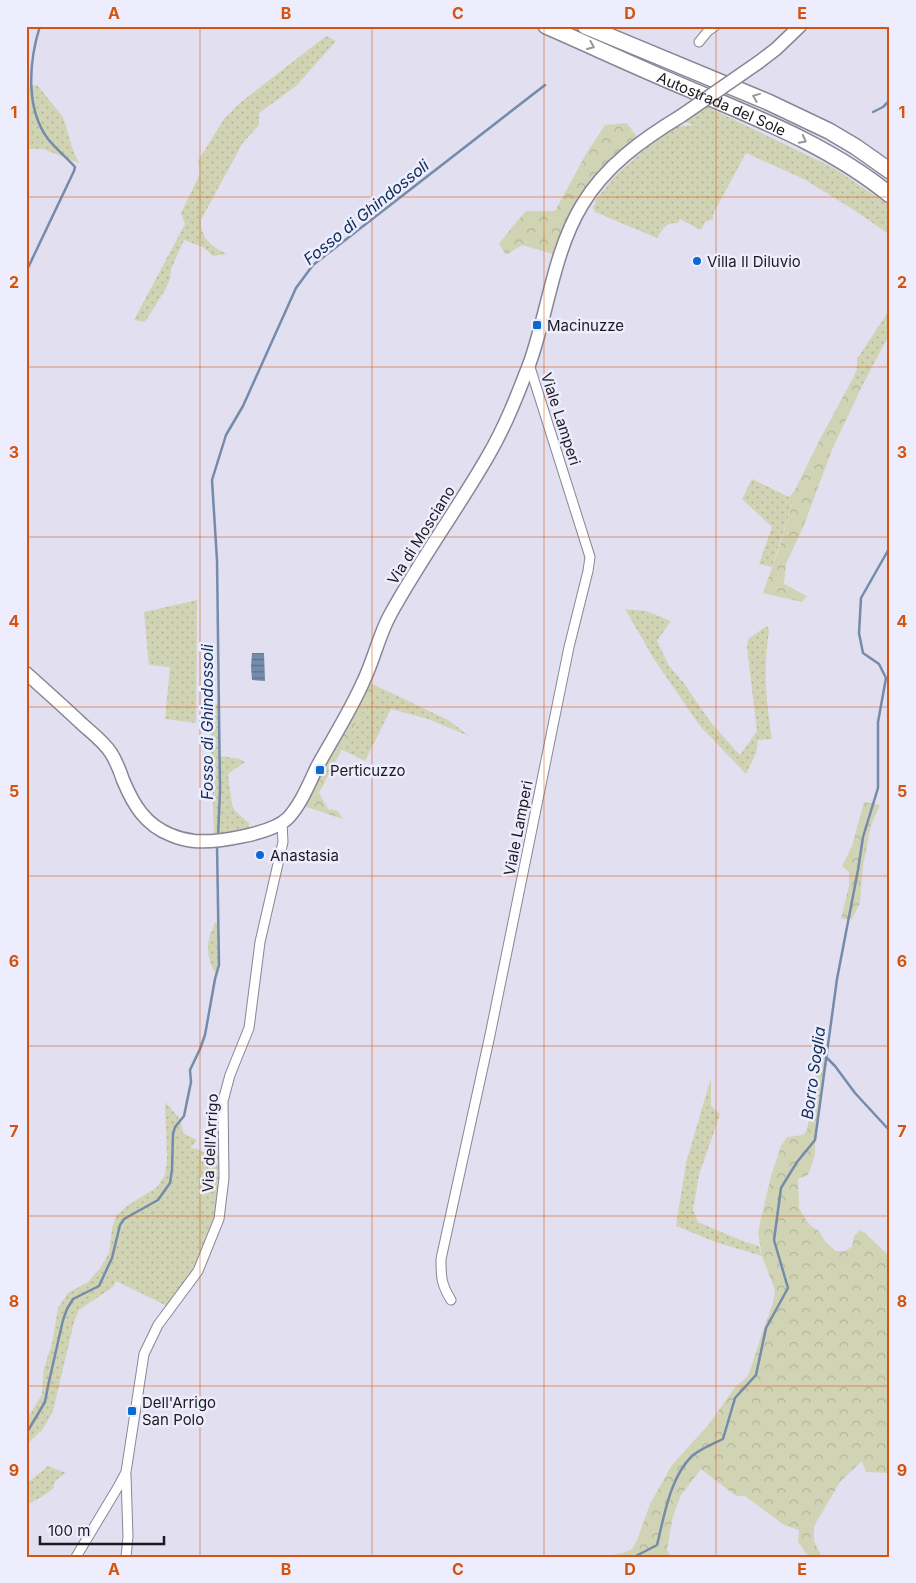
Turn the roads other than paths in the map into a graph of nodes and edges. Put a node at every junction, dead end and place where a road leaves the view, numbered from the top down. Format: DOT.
graph roads {
  1 [pos="546,26"];
  2 [pos="585,26"];
  3 [pos="715,26"];
  4 [pos="800,26"];
  5 [pos="699,42"];
  6 [pos="890,171"];
  7 [pos="890,195"];
  8 [pos="529,364"];
  9 [pos="26,673"];
  10 [pos="282,823"];
  11 [pos="452,1300"];
  12 [pos="126,1472"];
  13 [pos="76,1557"];
  14 [pos="126,1557"];
  1 -- 7 [label="highway, Autostrada del Sole, one-way"];
  6 -- 2 [label="highway, Autostrada del Sole, one-way"];
  3 -- 5 [label="street"];
  4 -- 8 [label="main road, Via di Mosciano, bridge"];
  8 -- 10 [label="main road, Via di Mosciano"];
  8 -- 11 [label="street, Viale Lamperi"];
  9 -- 10 [label="main road, Via di Mosciano"];
  10 -- 12 [label="street, Via dell'Arrigo"];
  12 -- 13 [label="street, Via dell'Arrigo"];
  12 -- 14 [label="street"];
}
